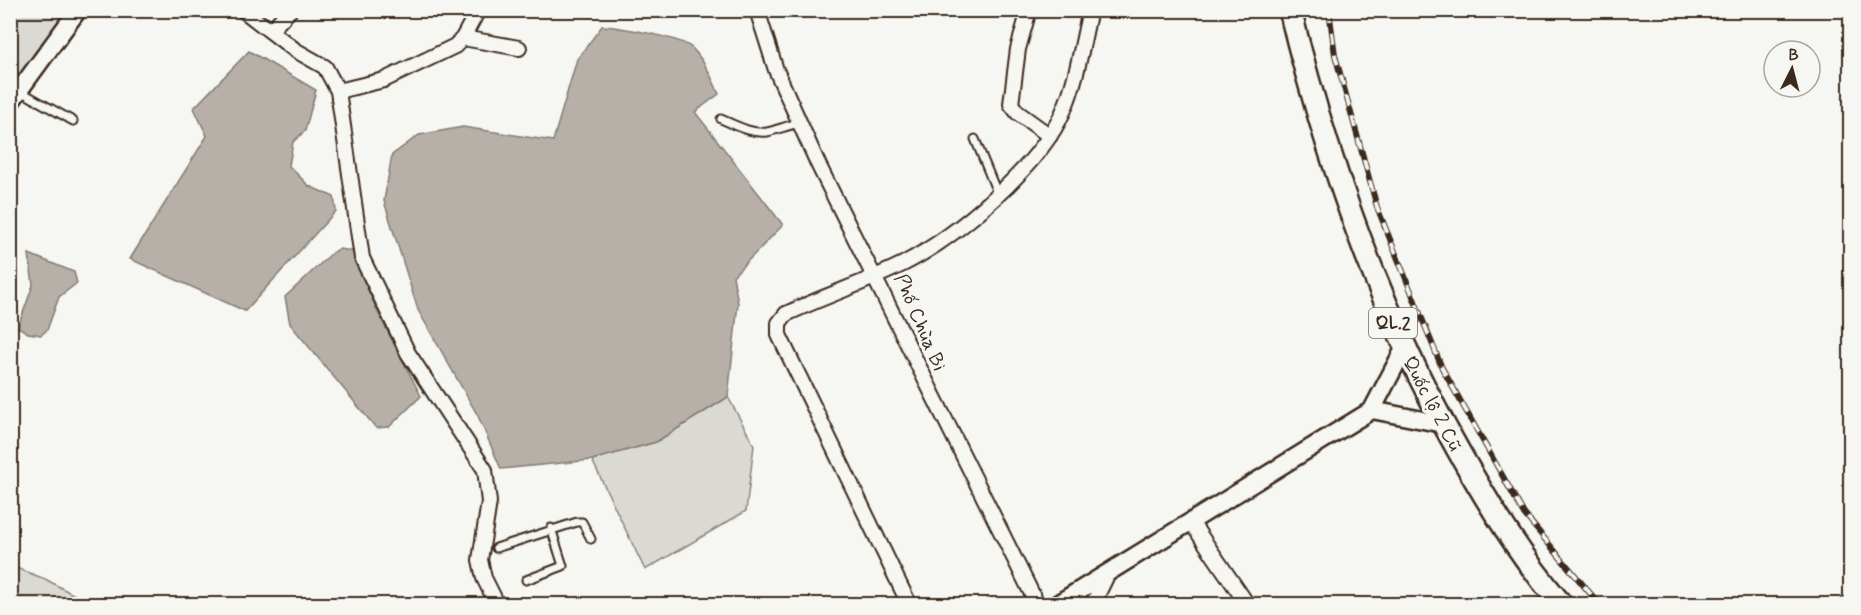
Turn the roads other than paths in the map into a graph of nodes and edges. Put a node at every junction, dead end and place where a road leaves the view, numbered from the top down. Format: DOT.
graph roads {
  1 [pos="78,10"];
  2 [pos="243,10"];
  3 [pos="290,10"];
  4 [pos="478,10"];
  5 [pos="757,10"];
  6 [pos="1029,10"];
  7 [pos="1090,10"];
  8 [pos="1290,10"];
  9 [pos="270,31"];
  10 [pos="463,38"];
  11 [pos="519,48"];
  12 [pos="338,92"];
  13 [pos="15,97"];
  14 [pos="721,119"];
  15 [pos="73,121"];
  16 [pos="800,123"];
  17 [pos="1050,136"];
  18 [pos="975,139"];
  19 [pos="999,195"];
  20 [pos="876,276"];
  21 [pos="1404,349"];
  22 [pos="1372,410"];
  23 [pos="1443,424"];
  24 [pos="1191,522"];
  25 [pos="551,528"];
  26 [pos="591,539"];
  27 [pos="496,548"];
  28 [pos="1108,573"];
  29 [pos="526,580"];
  30 [pos="497,604"];
  31 [pos="909,604"];
  32 [pos="1037,604"];
  33 [pos="1057,604"];
  34 [pos="1093,604"];
  35 [pos="1247,604"];
  36 [pos="1562,604"];
  1 -- 13 [label="street"];
  2 -- 9 [label="street"];
  3 -- 9 [label="street"];
  4 -- 10 [label="street"];
  5 -- 16 [label="street"];
  6 -- 17 [label="street"];
  7 -- 17 [label="street, Phố Chùa Bi"];
  8 -- 21 [label="main road, Quốc lộ 2 Cũ / QL.2"];
  9 -- 12 [label="street"];
  10 -- 11 [label="street"];
  10 -- 12 [label="street"];
  12 -- 30 [label="street"];
  13 -- 15 [label="lane"];
  14 -- 16 [label="lane"];
  16 -- 20 [label="street"];
  17 -- 19 [label="street, Phố Chùa Bi"];
  18 -- 19 [label="lane"];
  19 -- 20 [label="street, Phố Chùa Bi"];
  20 -- 31 [label="street"];
  20 -- 32 [label="street, Phố Chùa Bi"];
  21 -- 22 [label="street"];
  21 -- 23 [label="main road, Quốc lộ 2 Cũ / QL.2"];
  22 -- 23 [label="street"];
  22 -- 24 [label="street"];
  23 -- 36 [label="main road, Quốc lộ 2 Cũ / QL.2"];
  24 -- 28 [label="street"];
  24 -- 35 [label="street"];
  25 -- 26 [label="lane"];
  25 -- 27 [label="lane"];
  25 -- 29 [label="lane"];
  28 -- 33 [label="street"];
  28 -- 34 [label="street"];
}
